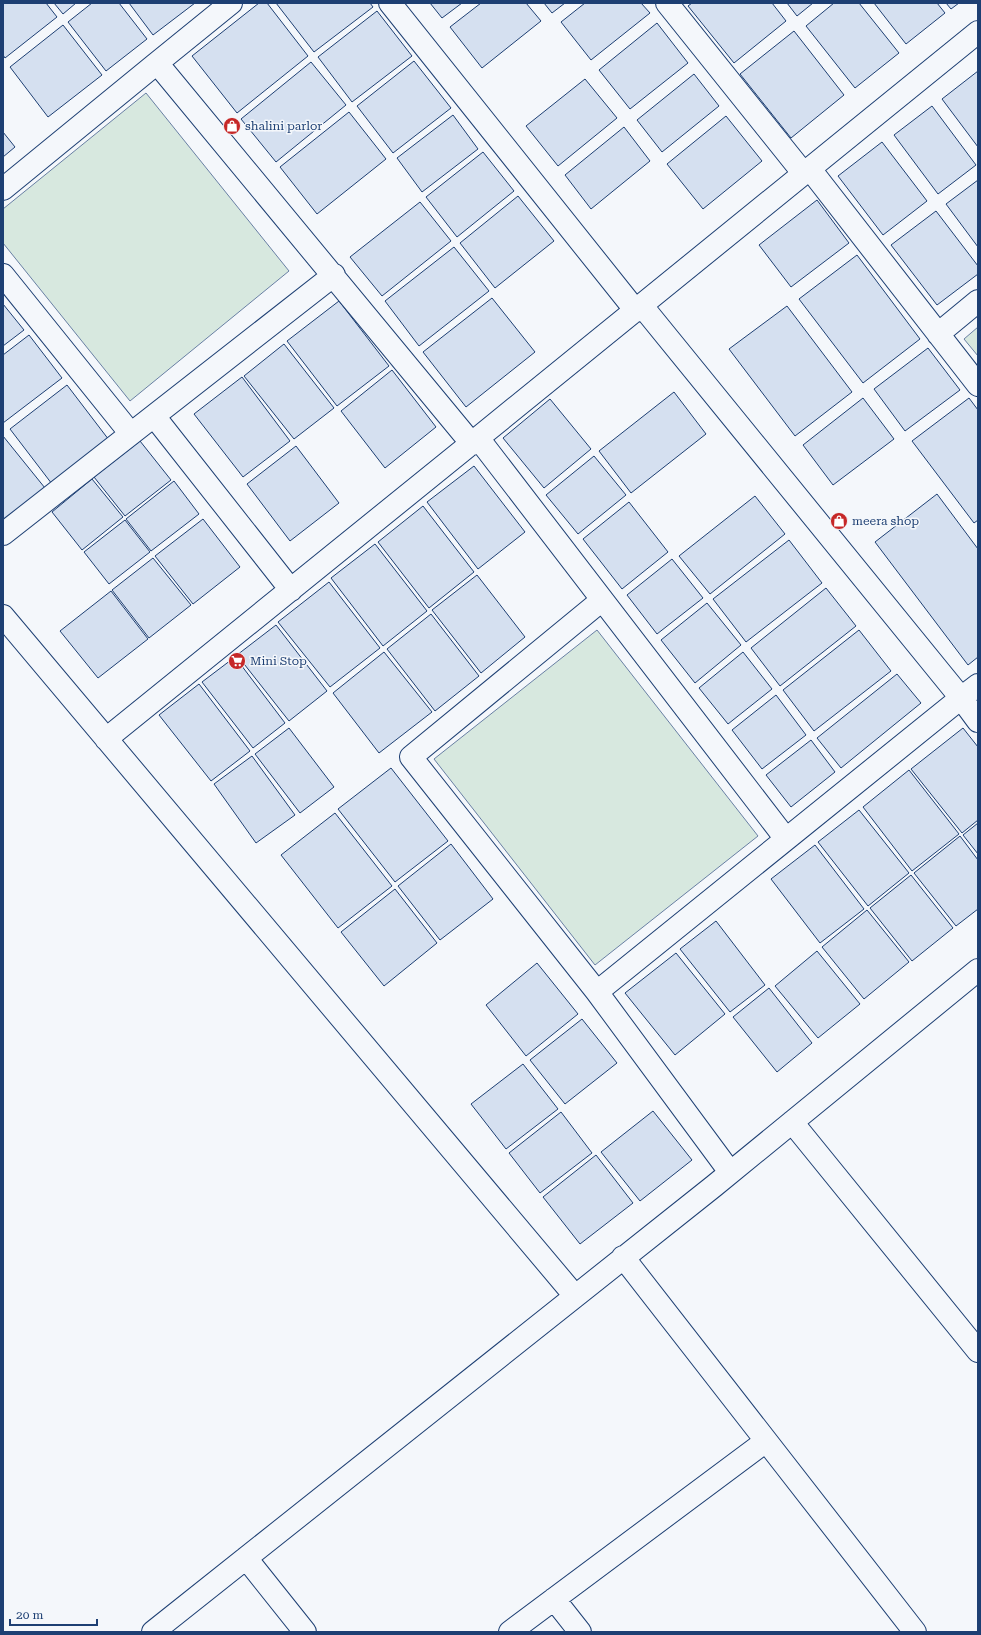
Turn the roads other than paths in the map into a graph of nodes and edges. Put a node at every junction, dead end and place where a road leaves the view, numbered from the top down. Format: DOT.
graph roads {
  1 [pos="232,3"];
  2 [pos="390,3"];
  3 [pos="667,3"];
  4 [pos="978,32"];
  5 [pos="157,63"];
  6 [pos="807,171"];
  7 [pos="3,189"];
  8 [pos="3,275"];
  9 [pos="334,275"];
  10 [pos="978,301"];
  11 [pos="639,308"];
  12 [pos="938,334"];
  13 [pos="978,385"];
  14 [pos="154,416"];
  15 [pos="131,434"];
  16 [pos="475,441"];
  17 [pos="3,534"];
  18 [pos="291,590"];
  19 [pos="602,600"];
  20 [pos="3,616"];
  21 [pos="978,685"];
  22 [pos="961,698"];
  23 [pos="978,721"];
  24 [pos="106,739"];
  25 [pos="786,839"];
  26 [pos="978,970"];
  27 [pos="597,992"];
  28 [pos="792,1122"];
  29 [pos="730,1172"];
  30 [pos="623,1258"];
  31 [pos="575,1296"];
  32 [pos="978,1351"];
  33 [pos="766,1441"];
  34 [pos="246,1558"];
  35 [pos="554,1599"];
  36 [pos="153,1632"];
  37 [pos="306,1632"];
  38 [pos="510,1632"];
  39 [pos="580,1632"];
  40 [pos="915,1632"];
  1 -- 5 [label="street"];
  2 -- 11 [label="street"];
  3 -- 6 [label="street"];
  4 -- 6 [label="street"];
  5 -- 7 [label="street"];
  5 -- 9 [label="street"];
  6 -- 11 [label="street"];
  6 -- 12 [label="street"];
  8 -- 15 [label="street"];
  9 -- 14 [label="street"];
  9 -- 16 [label="street"];
  10 -- 12 [label="street"];
  11 -- 16 [label="street"];
  11 -- 22 [label="street"];
  12 -- 13 [label="street"];
  14 -- 15 [label="street"];
  14 -- 18 [label="street"];
  15 -- 17 [label="street"];
  16 -- 18 [label="street"];
  16 -- 19 [label="street"];
  18 -- 24 [label="street"];
  19 -- 25 [label="street"];
  19 -- 27 [label="street"];
  20 -- 24 [label="street"];
  21 -- 22 [label="street"];
  22 -- 23 [label="street"];
  22 -- 25 [label="street"];
  24 -- 31 [label="street"];
  25 -- 27 [label="street"];
  26 -- 28 [label="street"];
  27 -- 29 [label="street"];
  28 -- 29 [label="street"];
  28 -- 32 [label="street"];
  29 -- 30 [label="street"];
  30 -- 31 [label="street"];
  30 -- 33 [label="street"];
  31 -- 34 [label="street"];
  33 -- 35 [label="street"];
  33 -- 40 [label="street"];
  34 -- 36 [label="street"];
  34 -- 37 [label="street"];
  35 -- 38 [label="street"];
  35 -- 39 [label="street"];
}
